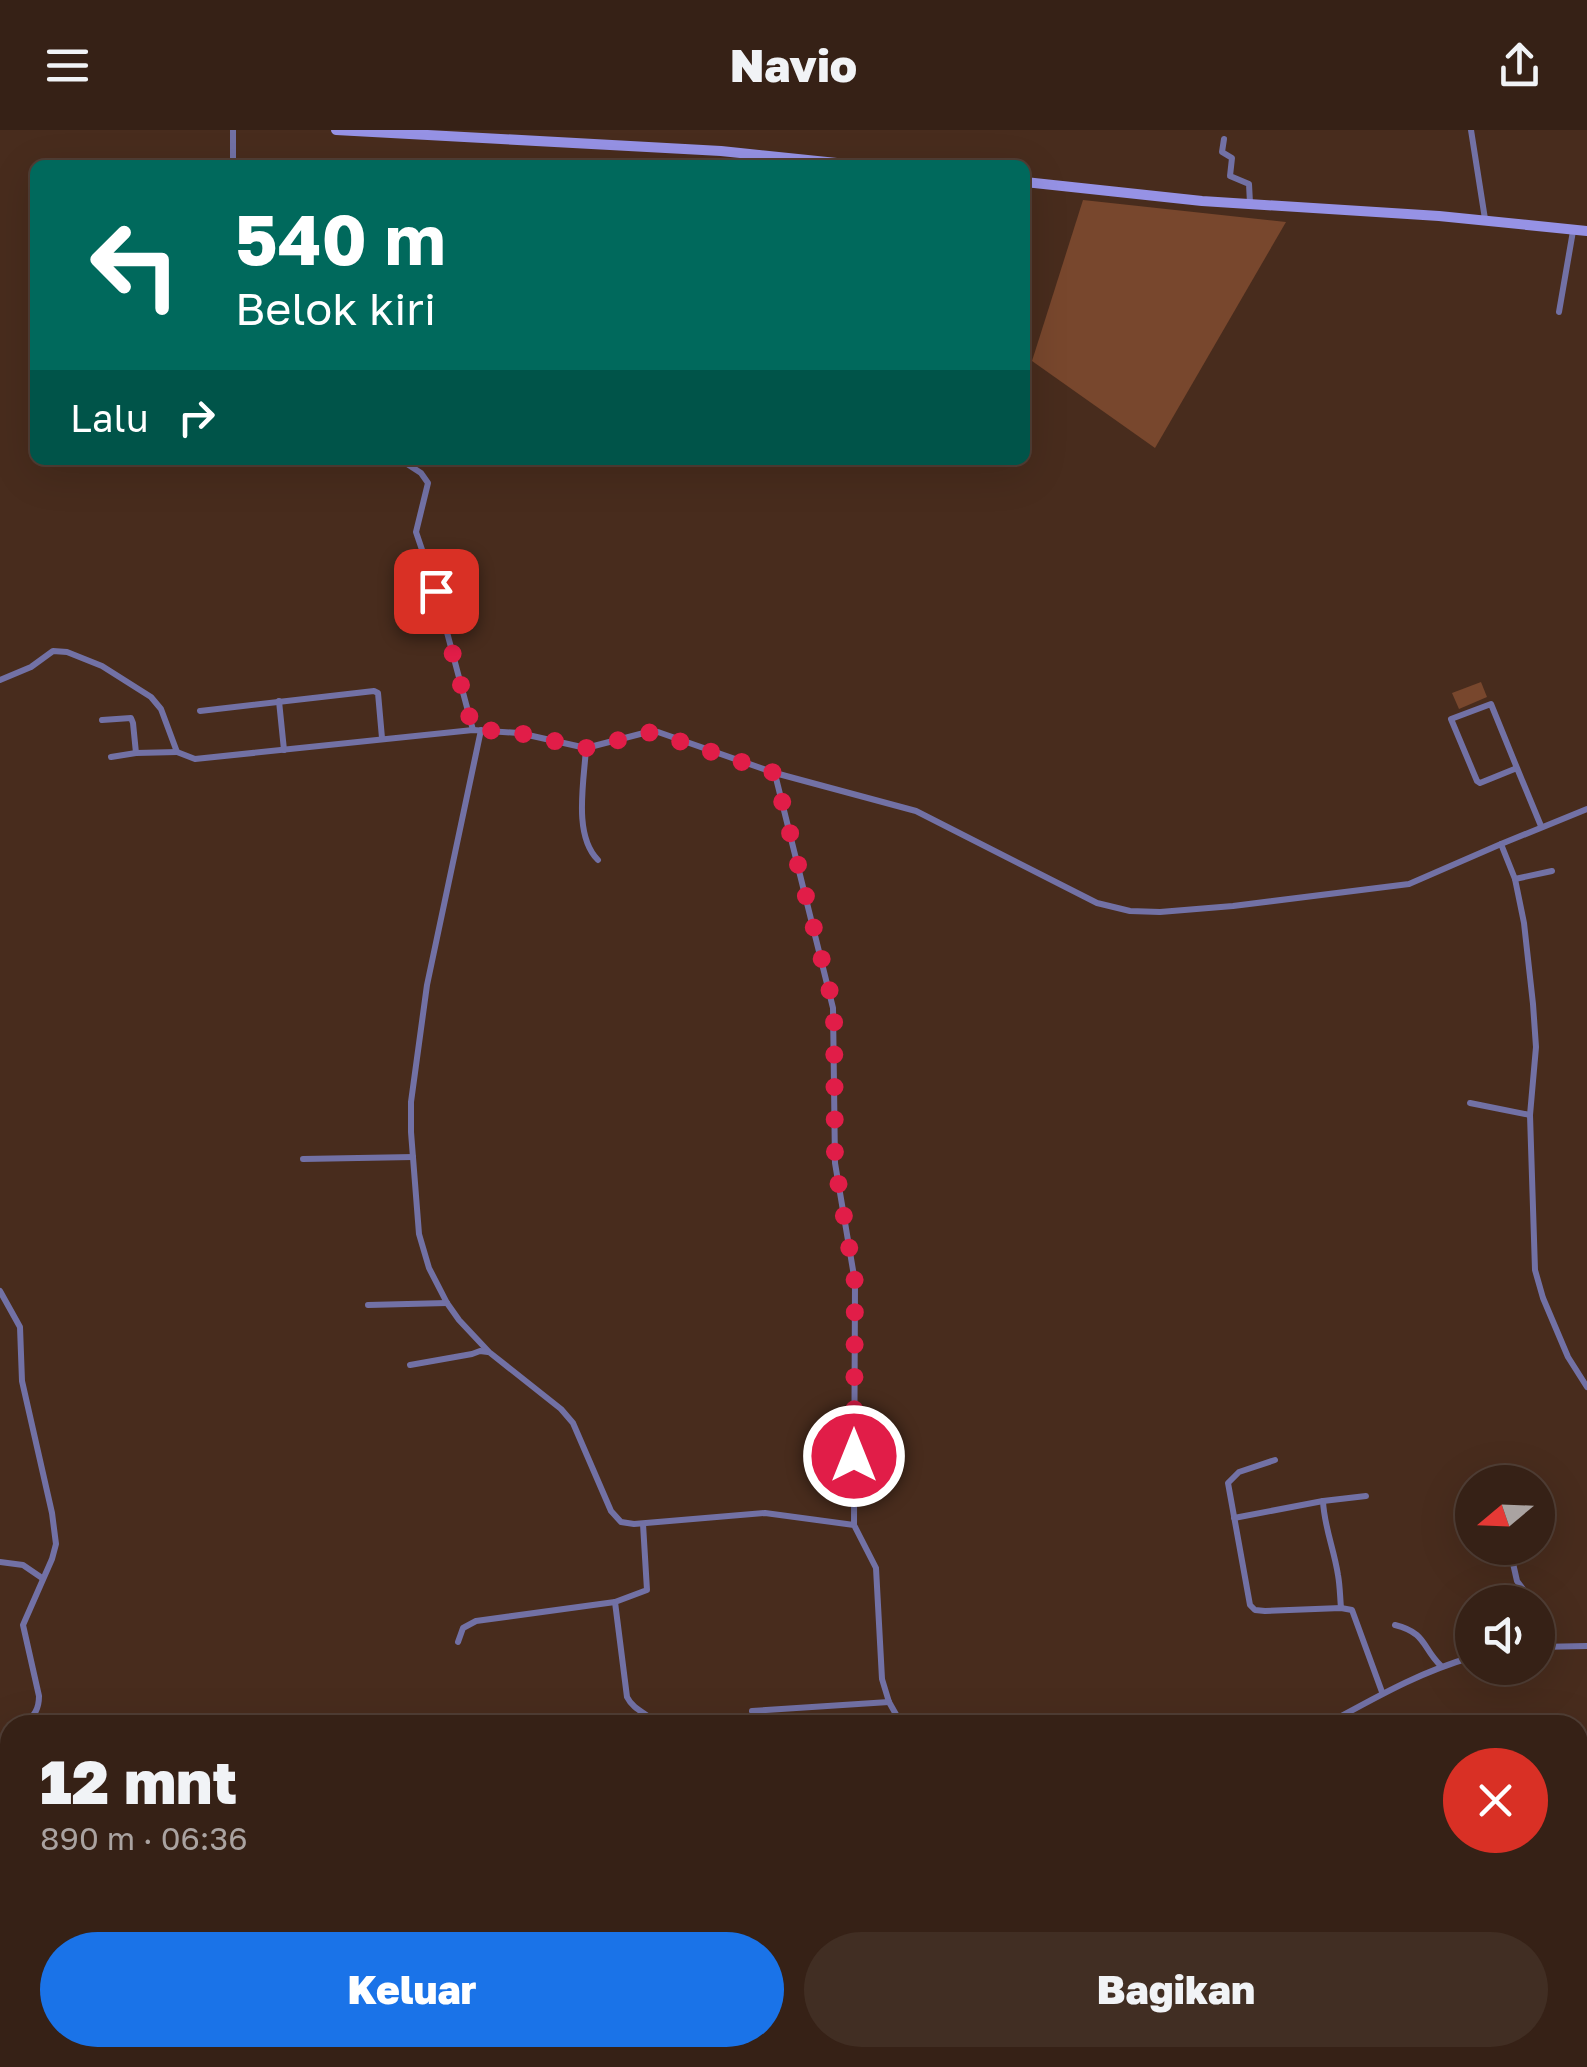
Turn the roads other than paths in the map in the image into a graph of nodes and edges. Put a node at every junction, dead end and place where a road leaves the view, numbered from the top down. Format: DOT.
graph roads {
  1 [pos="233,130"];
  2 [pos="336,130"];
  3 [pos="1472,130"];
  4 [pos="522,136"];
  5 [pos="1224,139"];
  6 [pos="233,160"];
  7 [pos="804,160"];
  8 [pos="1030,183"];
  9 [pos="1250,205"];
  10 [pos="1485,220"];
  11 [pos="1573,229"];
  12 [pos="1587,231"];
  13 [pos="1559,312"];
  14 [pos="409,465"];
  15 [pos="0,680"];
  16 [pos="278,702"];
  17 [pos="200,711"];
  18 [pos="102,720"];
  19 [pos="477,730"];
  20 [pos="382,738"];
  21 [pos="586,748"];
  22 [pos="284,750"];
  23 [pos="177,752"];
  24 [pos="136,753"];
  25 [pos="111,757"];
  26 [pos="1516,768"];
  27 [pos="775,773"];
  28 [pos="1587,809"];
  29 [pos="1540,826"];
  30 [pos="1501,844"];
  31 [pos="598,860"];
  32 [pos="1552,871"];
  33 [pos="1515,878"];
  34 [pos="1470,1103"];
  35 [pos="1530,1114"];
  36 [pos="413,1157"];
  37 [pos="303,1159"];
  38 [pos="0,1291"];
  39 [pos="446,1304"];
  40 [pos="368,1305"];
  41 [pos="489,1352"];
  42 [pos="410,1365"];
  43 [pos="1587,1387"];
  44 [pos="1275,1460"];
  45 [pos="1366,1496"];
  46 [pos="1323,1500"];
  47 [pos="1234,1518"];
  48 [pos="643,1524"];
  49 [pos="854,1525"];
  50 [pos="0,1562"];
  51 [pos="42,1578"];
  52 [pos="615,1602"];
  53 [pos="1341,1608"];
  54 [pos="1395,1625"];
  55 [pos="458,1642"];
  56 [pos="1587,1646"];
  57 [pos="1555,1647"];
  58 [pos="1455,1662"];
  59 [pos="1442,1666"];
  60 [pos="1382,1692"];
  61 [pos="889,1702"];
  62 [pos="752,1711"];
  63 [pos="35,1715"];
  64 [pos="649,1715"];
  65 [pos="896,1715"];
  66 [pos="1342,1715"];
  1 -- 6 [label="street"];
  2 -- 4 [label="street"];
  3 -- 10 [label="street"];
  4 -- 7 [label="street"];
  5 -- 9 [label="street"];
  8 -- 9 [label="street"];
  9 -- 10 [label="street"];
  10 -- 11 [label="street"];
  11 -- 12 [label="street"];
  11 -- 13 [label="street"];
  14 -- 19 [label="street"];
  15 -- 23 [label="street"];
  16 -- 17 [label="street"];
  16 -- 20 [label="street"];
  16 -- 22 [label="street"];
  18 -- 24 [label="street"];
  19 -- 20 [label="street"];
  19 -- 21 [label="street"];
  19 -- 36 [label="street"];
  20 -- 22 [label="street"];
  21 -- 27 [label="street"];
  21 -- 31 [label="street"];
  22 -- 23 [label="street"];
  23 -- 24 [label="street"];
  24 -- 25 [label="street"];
  26 -- 26 [label="street"];
  26 -- 29 [label="street"];
  27 -- 30 [label="street"];
  27 -- 49 [label="street"];
  28 -- 29 [label="street"];
  29 -- 30 [label="street"];
  30 -- 33 [label="street"];
  32 -- 33 [label="street"];
  33 -- 35 [label="street"];
  34 -- 35 [label="street"];
  35 -- 43 [label="street"];
  36 -- 37 [label="street"];
  36 -- 39 [label="street"];
  38 -- 51 [label="street"];
  39 -- 40 [label="street"];
  39 -- 41 [label="street"];
  41 -- 42 [label="street"];
  41 -- 48 [label="street"];
  44 -- 47 [label="street"];
  45 -- 46 [label="street"];
  46 -- 47 [label="street"];
  46 -- 53 [label="street"];
  47 -- 53 [label="street"];
  48 -- 49 [label="street"];
  48 -- 52 [label="street"];
  49 -- 61 [label="street"];
  50 -- 51 [label="street"];
  51 -- 63 [label="street"];
  52 -- 55 [label="street"];
  52 -- 64 [label="street"];
  53 -- 60 [label="street"];
  54 -- 59 [label="street"];
  56 -- 57 [label="street"];
  58 -- 59 [label="street"];
  59 -- 60 [label="street"];
  60 -- 66 [label="street"];
  61 -- 62 [label="street"];
  61 -- 65 [label="street"];
}
